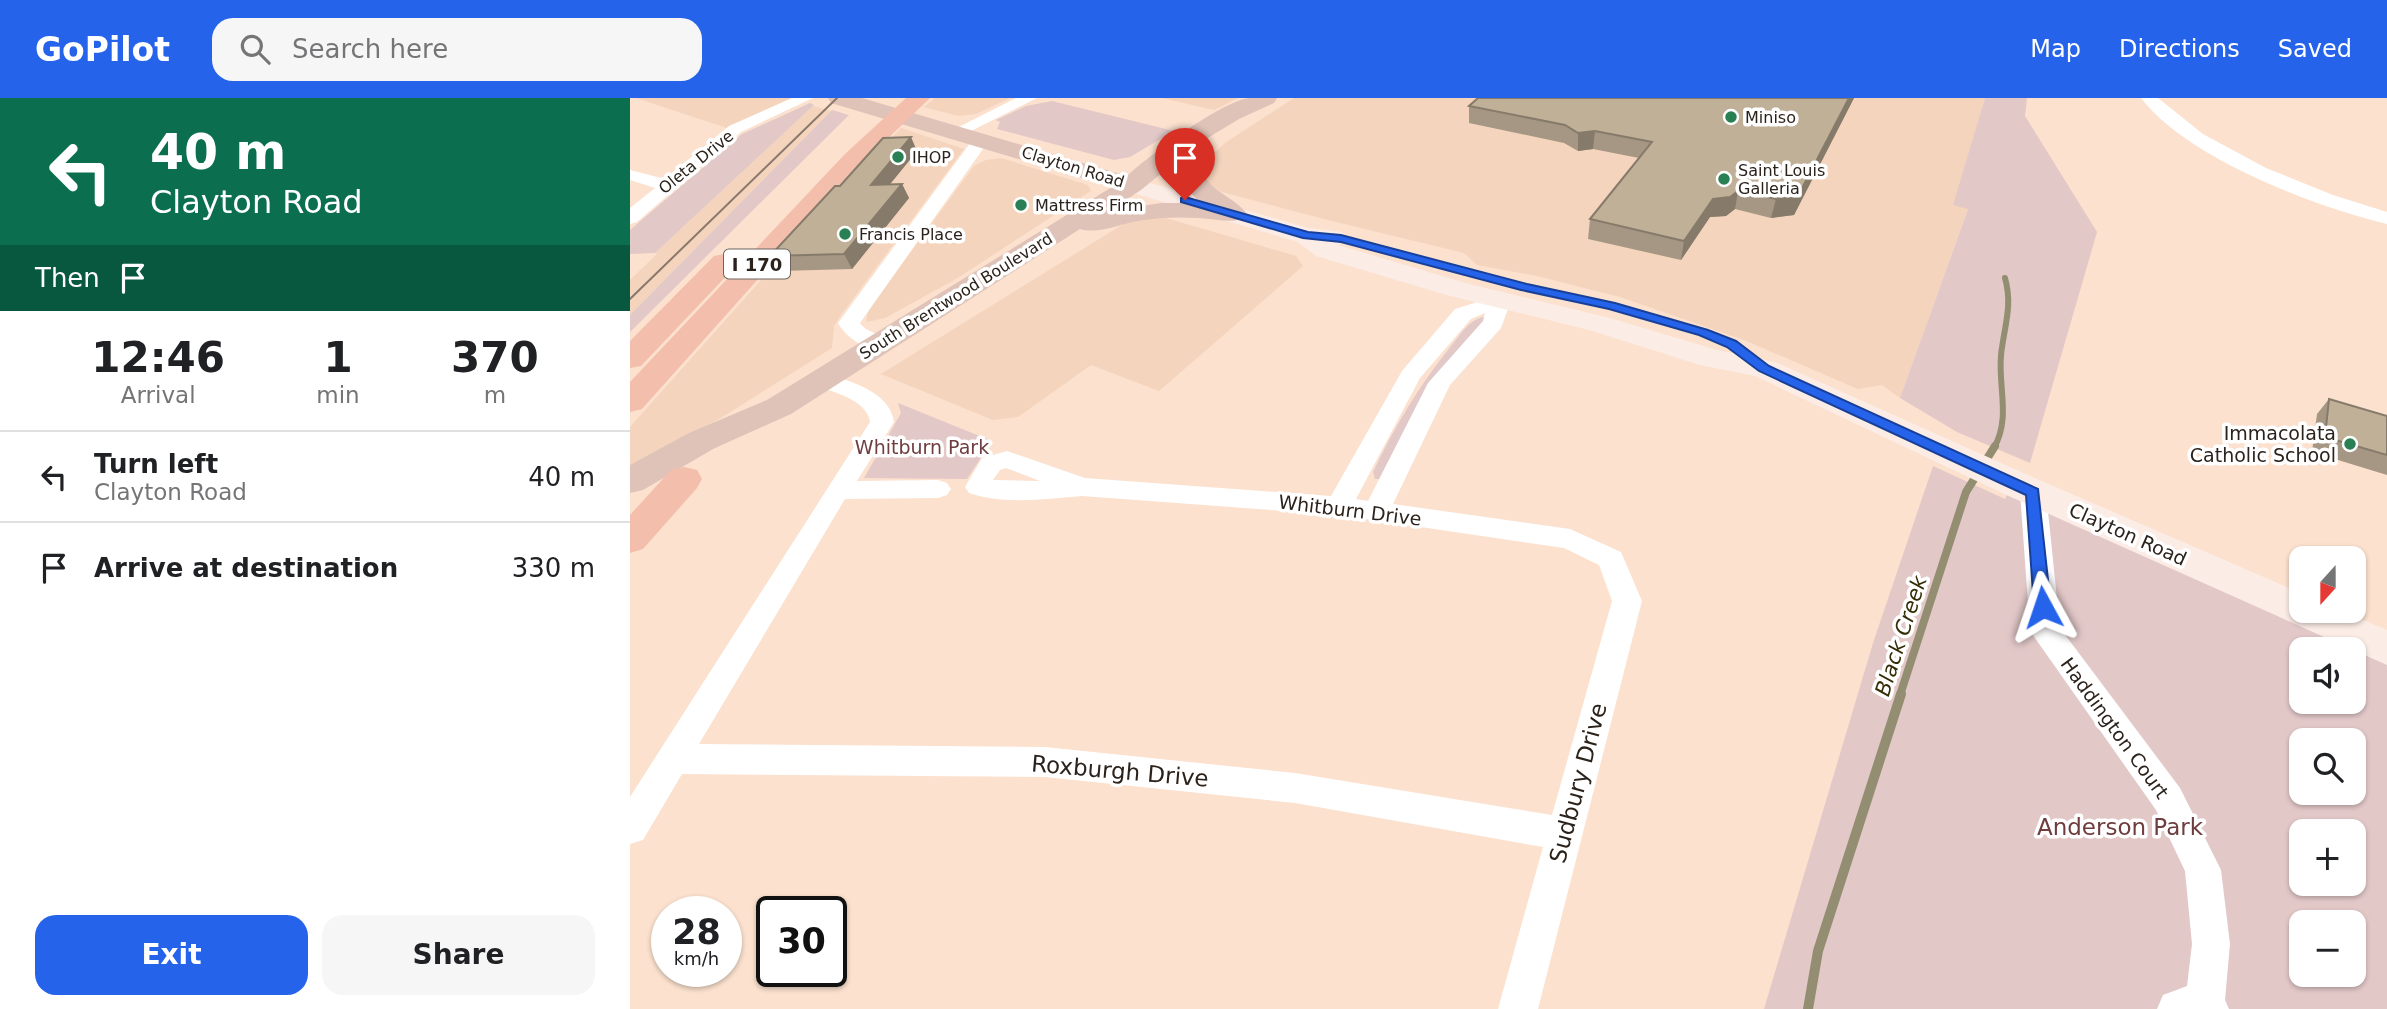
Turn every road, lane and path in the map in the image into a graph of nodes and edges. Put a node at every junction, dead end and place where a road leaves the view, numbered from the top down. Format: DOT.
graph roads {
  1 [pos="805,98"];
  2 [pos="839,98"];
  3 [pos="1028,98"];
  4 [pos="1267,98"];
  5 [pos="2149,98"];
  6 [pos="910,99"];
  7 [pos="876,124"];
  8 [pos="957,132"];
  9 [pos="982,139"];
  10 [pos="1195,147"];
  11 [pos="1068,165"];
  12 [pos="630,175"];
  13 [pos="1132,185"];
  14 [pos="666,186"];
  15 [pos="1234,214"];
  16 [pos="630,218"];
  17 [pos="2387,218"];
  18 [pos="1307,236"];
  19 [pos="1044,240"];
  20 [pos="1500,301"];
  21 [pos="880,344"];
  22 [pos="630,359"];
  23 [pos="1764,369"];
  24 [pos="821,380"];
  25 [pos="630,402"];
  26 [pos="779,407"];
  27 [pos="684,479"];
  28 [pos="630,481"];
  29 [pos="1082,486"];
  30 [pos="2024,488"];
  31 [pos="938,489"];
  32 [pos="838,490"];
  33 [pos="1339,506"];
  34 [pos="630,508"];
  35 [pos="1374,513"];
  36 [pos="630,539"];
  37 [pos="1611,559"];
  38 [pos="2289,604"];
  39 [pos="2331,623"];
  40 [pos="2387,648"];
  41 [pos="671,759"];
  42 [pos="630,828"];
  43 [pos="1565,834"];
  44 [pos="2197,1007"];
  45 [pos="1518,1009"];
  1 -- 14 [label="street, Oleta Drive"];
  2 -- 8 [label="main road, Clayton Road"];
  3 -- 8 [label="street"];
  4 -- 10 [label="main road, South Brentwood Boulevard"];
  5 -- 17 [label="street"];
  6 -- 7 [label="highway, I 170"];
  7 -- 22 [label="highway, I 170"];
  7 -- 25 [label="highway, I 170"];
  8 -- 9 [label="main road, Clayton Road"];
  9 -- 11 [label="main road, Clayton Road"];
  9 -- 21 [label="street"];
  10 -- 11 [label="main road"];
  10 -- 13 [label="main road, South Brentwood Boulevard"];
  10 -- 15 [label="main road"];
  11 -- 13 [label="main road, Clayton Road"];
  12 -- 14 [label="street"];
  13 -- 15 [label="main road, Clayton Road"];
  13 -- 19 [label="main road, South Brentwood Boulevard"];
  14 -- 16 [label="street, Oleta Drive"];
  15 -- 18 [label="main road, Clayton Road"];
  15 -- 19 [label="main road"];
  18 -- 20 [label="main road, Clayton Road"];
  18 -- 23 [label="main road, Clayton Road"];
  19 -- 21 [label="main road, South Brentwood Boulevard"];
  20 -- 23 [label="main road, Clayton Road"];
  20 -- 33 [label="street"];
  20 -- 35 [label="street"];
  21 -- 24 [label="main road, South Brentwood Boulevard"];
  23 -- 30 [label="main road, Clayton Road"];
  24 -- 26 [label="main road, South Brentwood Boulevard"];
  24 -- 32 [label="street"];
  26 -- 27 [label="main road, South Brentwood Boulevard"];
  26 -- 28 [label="main road, South Brentwood Boulevard"];
  27 -- 34 [label="main road, South Brentwood Boulevard"];
  27 -- 36 [label="highway"];
  29 -- 29 [label="street, Whitburn Drive"];
  29 -- 33 [label="street, Whitburn Drive"];
  30 -- 38 [label="main road, Clayton Road"];
  30 -- 44 [label="street, Haddington Court"];
  31 -- 32 [label="street"];
  32 -- 41 [label="street"];
  33 -- 35 [label="street, Whitburn Drive"];
  35 -- 37 [label="street, Whitburn Drive"];
  37 -- 43 [label="street, Sudbury Drive"];
  39 -- 40 [label="main road, Clayton Road"];
  41 -- 42 [label="street"];
  41 -- 43 [label="street, Roxburgh Drive"];
  43 -- 45 [label="street, Sudbury Drive"];
}
